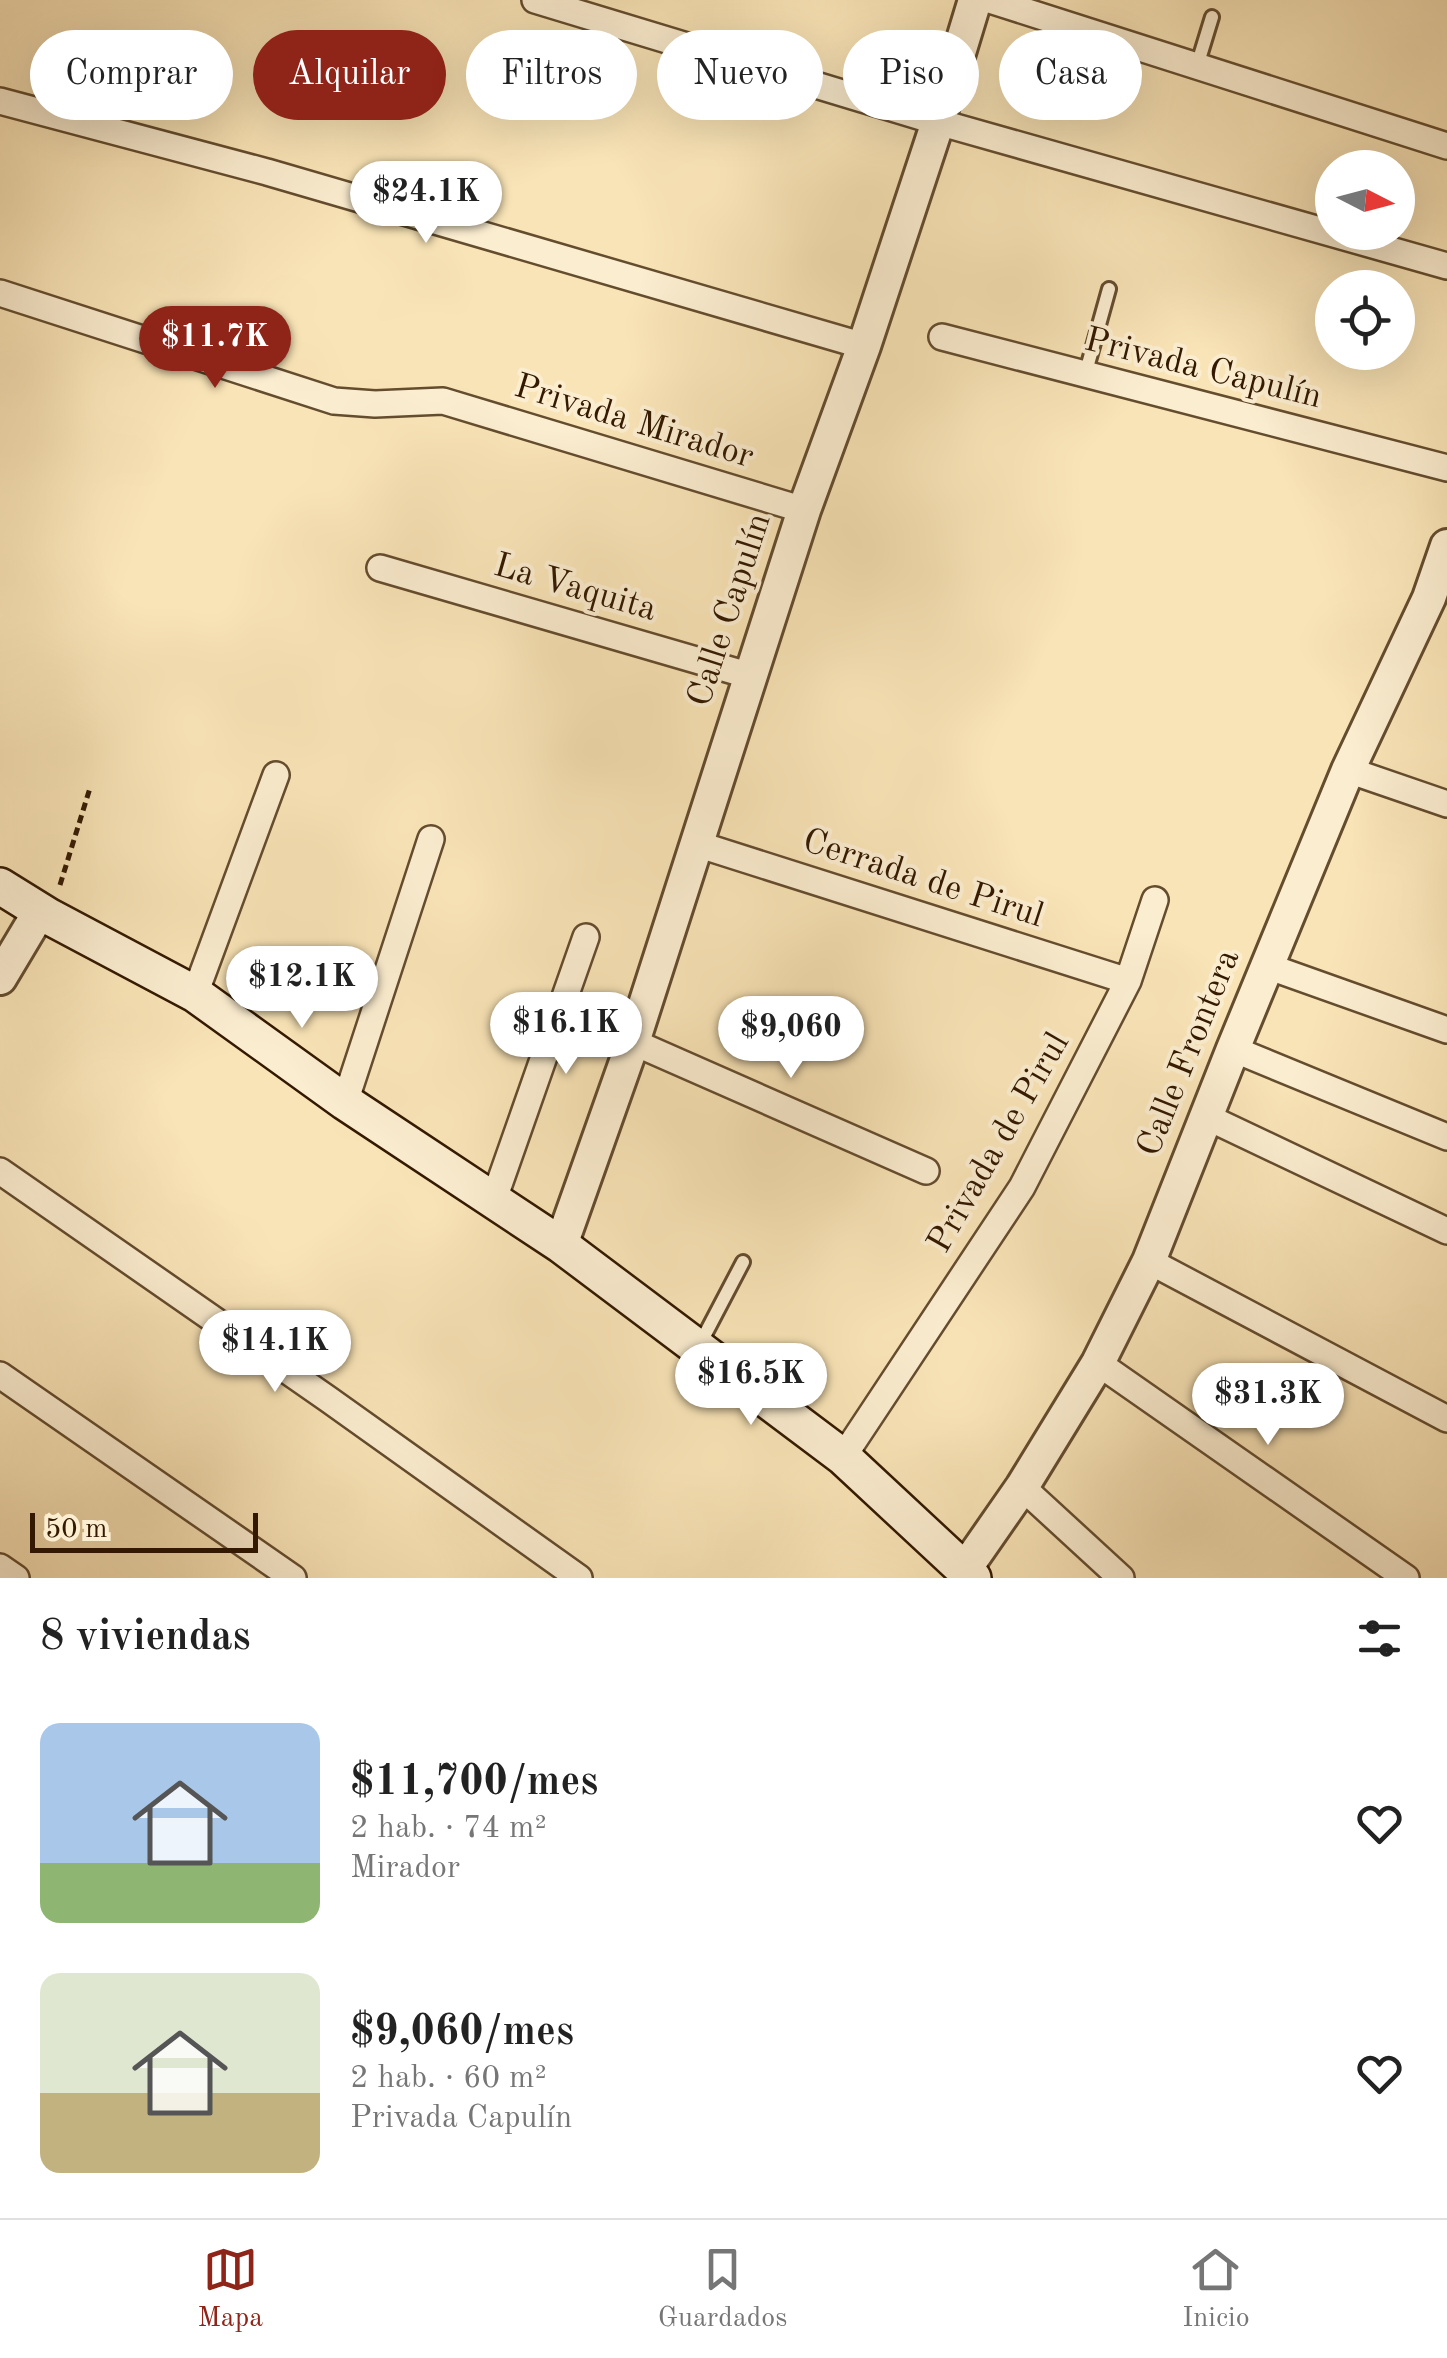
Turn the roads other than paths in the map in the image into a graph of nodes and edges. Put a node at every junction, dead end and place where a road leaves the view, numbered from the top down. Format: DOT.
graph roads {
  1 [pos="534,0"];
  2 [pos="976,0"];
  3 [pos="990,0"];
  4 [pos="1212,17"];
  5 [pos="1197,66"];
  6 [pos="0,101"];
  7 [pos="938,122"];
  8 [pos="1447,146"];
  9 [pos="1447,266"];
  10 [pos="1108,290"];
  11 [pos="0,293"];
  12 [pos="942,337"];
  13 [pos="864,346"];
  14 [pos="1085,375"];
  15 [pos="1447,468"];
  16 [pos="804,510"];
  17 [pos="1447,546"];
  18 [pos="380,568"];
  19 [pos="1438,602"];
  20 [pos="750,676"];
  21 [pos="1348,770"];
  22 [pos="276,776"];
  23 [pos="1447,804"];
  24 [pos="431,839"];
  25 [pos="697,844"];
  26 [pos="0,886"];
  27 [pos="1155,900"];
  28 [pos="45,914"];
  29 [pos="586,937"];
  30 [pos="1267,966"];
  31 [pos="0,978"];
  32 [pos="1128,981"];
  33 [pos="195,994"];
  34 [pos="1447,1030"];
  35 [pos="633,1042"];
  36 [pos="1233,1049"];
  37 [pos="345,1102"];
  38 [pos="1207,1116"];
  39 [pos="1447,1137"];
  40 [pos="0,1171"];
  41 [pos="926,1171"];
  42 [pos="494,1200"];
  43 [pos="1447,1231"];
  44 [pos="561,1245"];
  45 [pos="1149,1260"];
  46 [pos="743,1262"];
  47 [pos="698,1348"];
  48 [pos="1098,1363"];
  49 [pos="0,1375"];
  50 [pos="1447,1419"];
  51 [pos="843,1457"];
  52 [pos="1022,1487"];
  53 [pos="0,1567"];
  54 [pos="969,1573"];
  55 [pos="16,1578"];
  56 [pos="293,1578"];
  57 [pos="579,1578"];
  58 [pos="1121,1578"];
  59 [pos="1406,1578"];
  1 -- 7 [label="street"];
  2 -- 7 [label="street, Calle Capulín"];
  3 -- 5 [label="street"];
  4 -- 5 [label="lane"];
  5 -- 8 [label="street"];
  6 -- 13 [label="street"];
  7 -- 9 [label="street"];
  7 -- 13 [label="street, Calle Capulín"];
  10 -- 14 [label="lane"];
  11 -- 16 [label="street, Privada Mirador"];
  12 -- 14 [label="street, Privada Capulín"];
  13 -- 16 [label="street, Calle Capulín"];
  14 -- 15 [label="street, Privada Capulín"];
  16 -- 20 [label="street, Calle Capulín"];
  17 -- 19 [label="street, Calle Frontera"];
  18 -- 20 [label="street, La Vaquita"];
  19 -- 21 [label="street, Calle Frontera"];
  20 -- 25 [label="street, Calle Capulín"];
  21 -- 23 [label="street"];
  21 -- 30 [label="street, Calle Frontera"];
  22 -- 33 [label="street"];
  24 -- 37 [label="street"];
  25 -- 32 [label="street, Cerrada de Pirul"];
  25 -- 35 [label="street, Calle Capulín"];
  26 -- 28 [label="main road"];
  27 -- 32 [label="street, Privada de Pirul"];
  28 -- 31 [label="street"];
  28 -- 33 [label="main road"];
  29 -- 42 [label="street"];
  30 -- 34 [label="street"];
  30 -- 36 [label="street, Calle Frontera"];
  32 -- 51 [label="street, Privada de Pirul"];
  33 -- 37 [label="main road"];
  35 -- 41 [label="street"];
  35 -- 44 [label="street, Calle Capulín"];
  36 -- 38 [label="street, Calle Frontera"];
  36 -- 39 [label="street"];
  37 -- 42 [label="main road"];
  38 -- 43 [label="street"];
  38 -- 45 [label="street, Calle Frontera"];
  40 -- 57 [label="street"];
  42 -- 44 [label="main road"];
  44 -- 47 [label="main road"];
  45 -- 48 [label="street, Calle Frontera"];
  45 -- 50 [label="street"];
  46 -- 47 [label="lane"];
  47 -- 51 [label="main road"];
  48 -- 52 [label="street, Calle Frontera"];
  48 -- 59 [label="street"];
  49 -- 56 [label="street"];
  51 -- 54 [label="main road"];
  52 -- 54 [label="street, Calle Frontera"];
  52 -- 58 [label="street"];
  53 -- 55 [label="street"];
}
